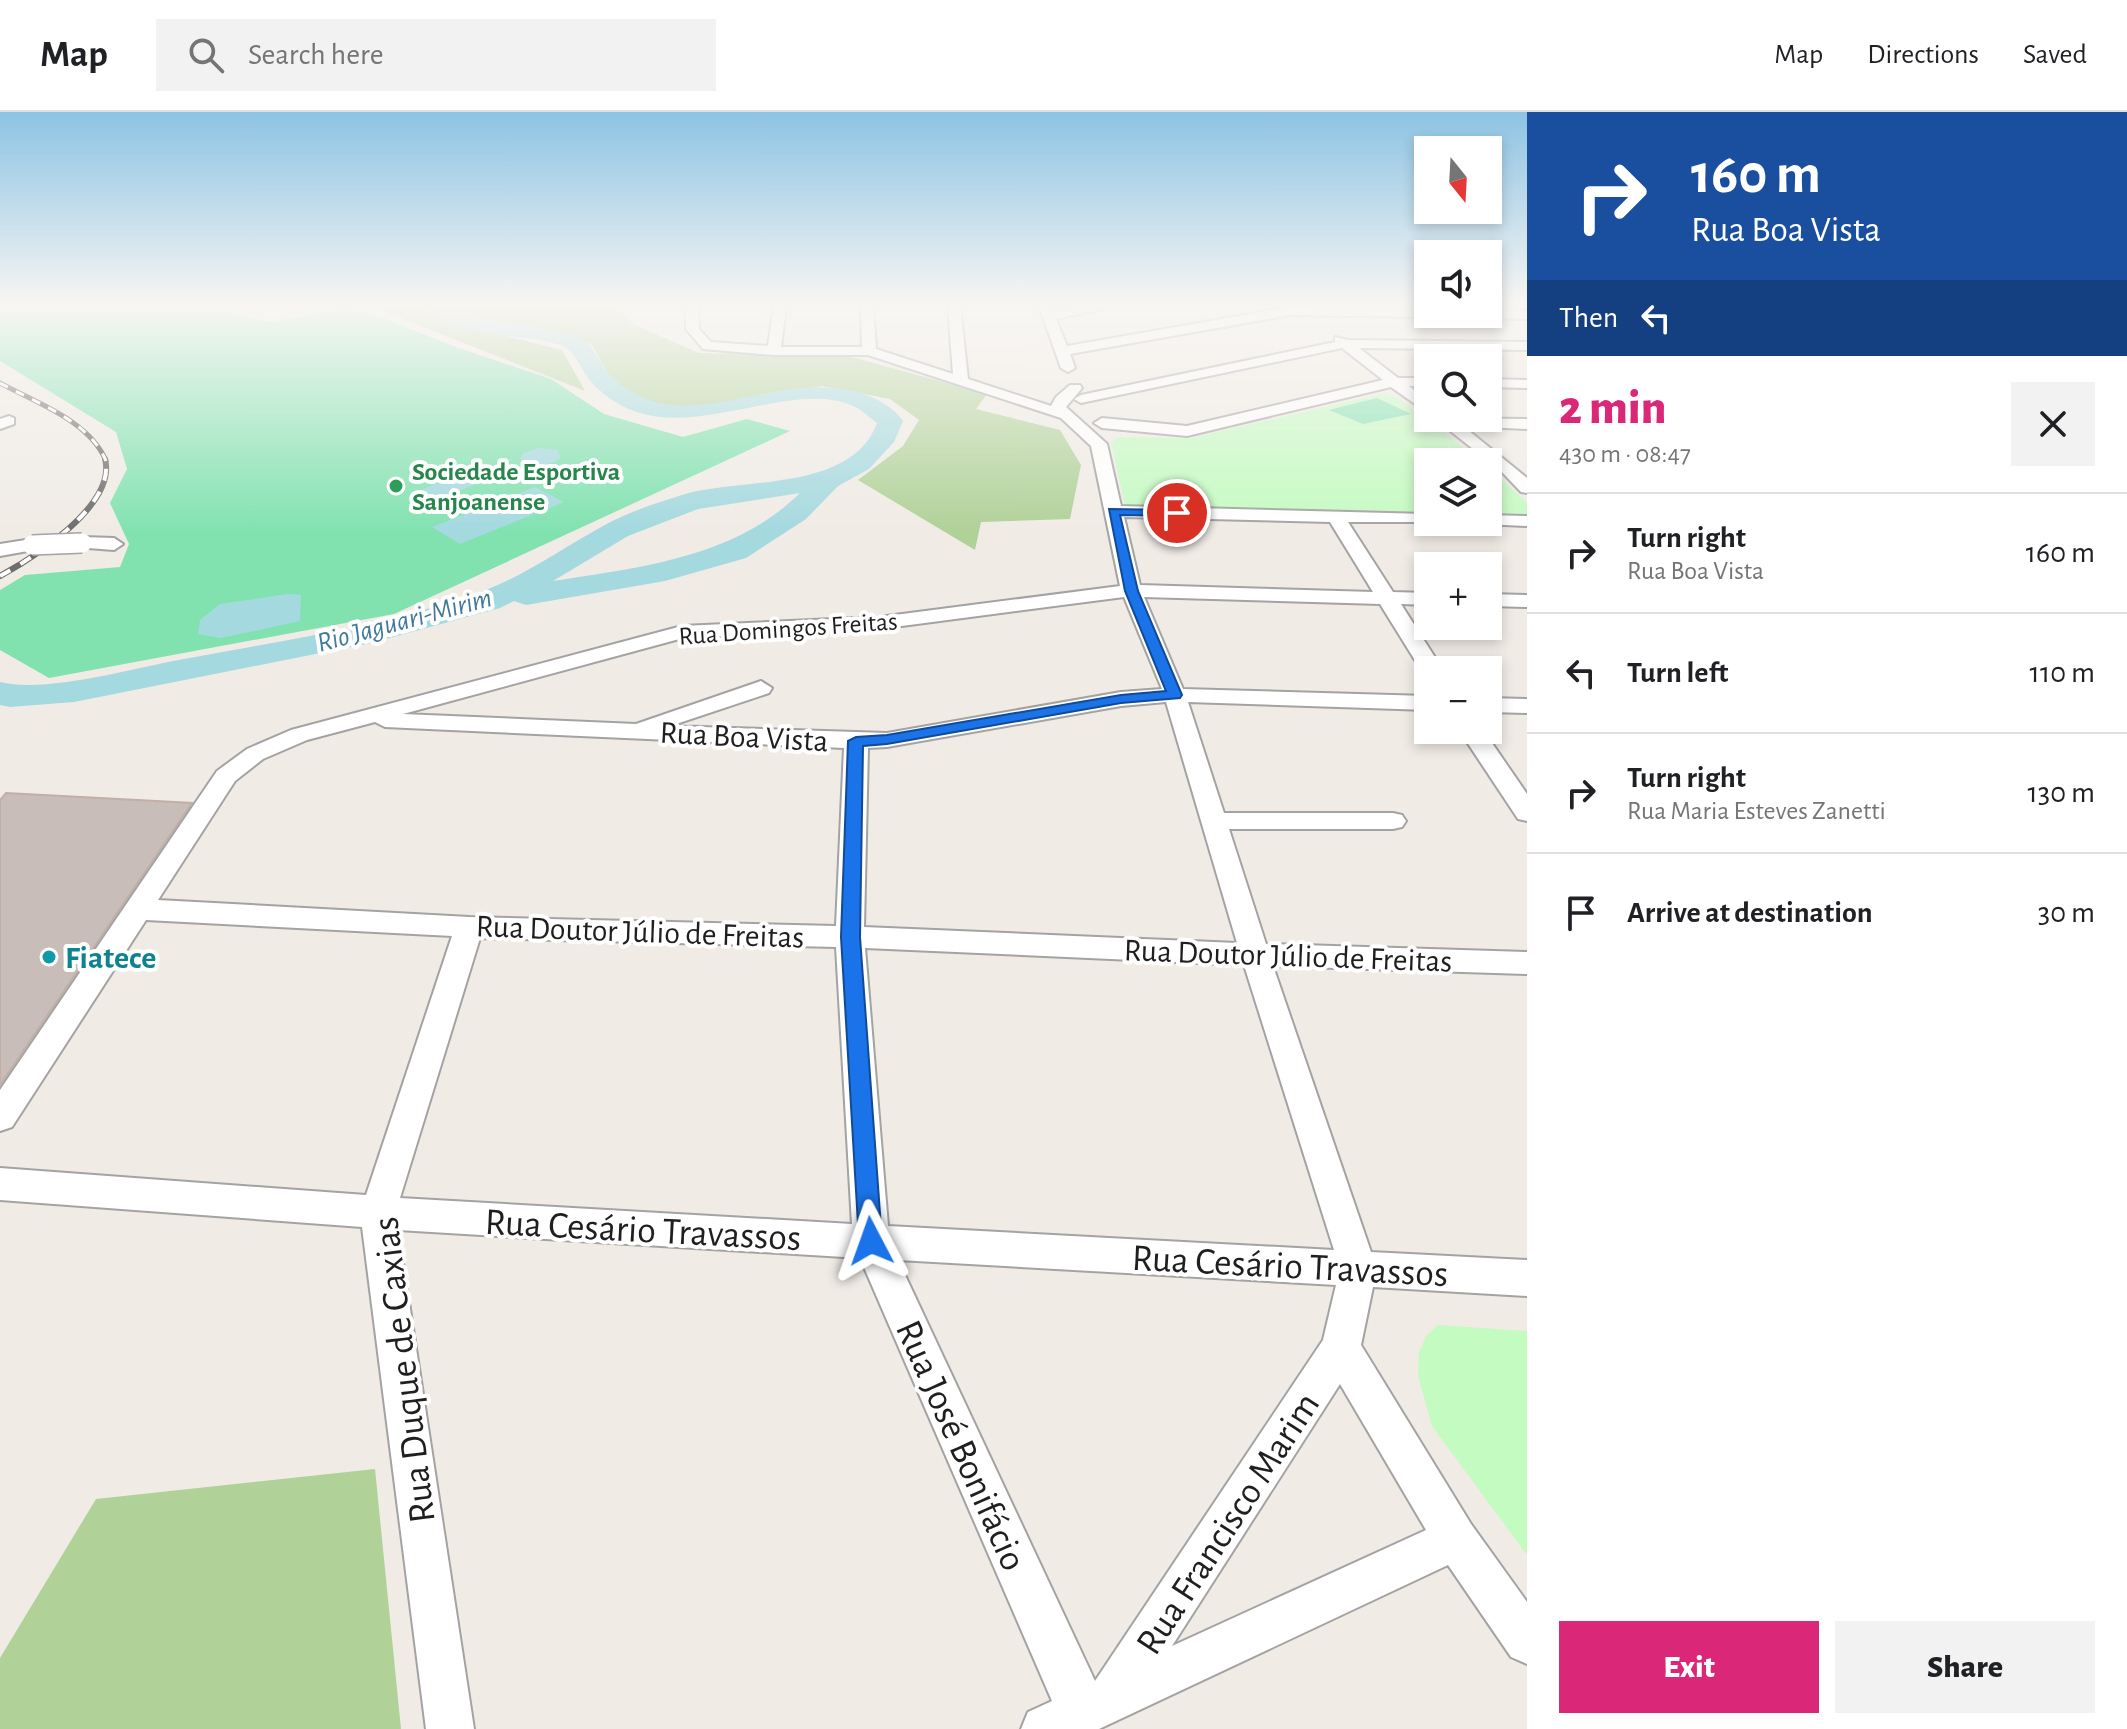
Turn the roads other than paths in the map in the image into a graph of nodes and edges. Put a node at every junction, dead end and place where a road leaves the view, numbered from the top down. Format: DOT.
graph roads {
  1 [pos="969,381"];
  2 [pos="1074,381"];
  3 [pos="1161,381"];
  4 [pos="1393,382"];
  5 [pos="1414,382"];
  6 [pos="1502,383"];
  7 [pos="1527,384"];
  8 [pos="1077,391"];
  9 [pos="1414,398"];
  10 [pos="1061,407"];
  11 [pos="1502,423"];
  12 [pos="1527,424"];
  13 [pos="1460,432"];
  14 [pos="1103,433"];
  15 [pos="1508,468"];
  16 [pos="1527,469"];
  17 [pos="1527,488"];
  18 [pos="1113,511"];
  19 [pos="1336,517"];
  20 [pos="1414,519"];
  21 [pos="1502,520"];
  22 [pos="1527,521"];
  23 [pos="114,544"];
  24 [pos="0,550"];
  25 [pos="1131,591"];
  26 [pos="1386,598"];
  27 [pos="1414,599"];
  28 [pos="1502,600"];
  29 [pos="1527,601"];
  30 [pos="1423,656"];
  31 [pos="761,688"];
  32 [pos="1175,695"];
  33 [pos="1414,703"];
  34 [pos="1502,705"];
  35 [pos="1527,706"];
  36 [pos="357,719"];
  37 [pos="630,731"];
  38 [pos="856,741"];
  39 [pos="1480,744"];
  40 [pos="1527,813"];
  41 [pos="1214,821"];
  42 [pos="1393,821"];
  43 [pos="137,909"];
  44 [pos="469,927"];
  45 [pos="850,937"];
  46 [pos="1255,955"];
  47 [pos="1527,963"];
  48 [pos="0,1117"];
  49 [pos="0,1184"];
  50 [pos="378,1212"];
  51 [pos="871,1241"];
  52 [pos="1358,1269"];
  53 [pos="1527,1278"];
  54 [pos="1341,1348"];
  55 [pos="1456,1539"];
  56 [pos="1527,1641"];
  57 [pos="1080,1712"];
  58 [pos="450,1729"];
  1 -- 10 [label="street"];
  2 -- 8 [label="street"];
  3 -- 8 [label="street"];
  4 -- 5 [label="street"];
  4 -- 9 [label="street"];
  4 -- 14 [label="street"];
  6 -- 7 [label="street"];
  8 -- 10 [label="street"];
  8 -- 14 [label="street"];
  10 -- 14 [label="street"];
  11 -- 12 [label="street"];
  13 -- 15 [label="street"];
  14 -- 18 [label="street"];
  15 -- 16 [label="street"];
  15 -- 17 [label="street"];
  18 -- 19 [label="street"];
  18 -- 25 [label="street"];
  19 -- 20 [label="street"];
  19 -- 26 [label="street"];
  21 -- 22 [label="street"];
  23 -- 24 [label="street, bridge"];
  25 -- 26 [label="street, Rua Domingos Freitas"];
  25 -- 32 [label="street"];
  25 -- 36 [label="street, Rua Domingos Freitas"];
  26 -- 27 [label="street, Rua Domingos Freitas"];
  26 -- 30 [label="street"];
  28 -- 29 [label="street"];
  31 -- 37 [label="street"];
  32 -- 33 [label="street, Rua Boa Vista"];
  32 -- 38 [label="street, Rua Boa Vista"];
  32 -- 41 [label="street"];
  34 -- 35 [label="street"];
  36 -- 37 [label="street, Rua Boa Vista"];
  36 -- 43 [label="street, Rua Domingos Freitas"];
  37 -- 38 [label="street, Rua Boa Vista"];
  38 -- 45 [label="street, Rua José Bonifácio"];
  39 -- 40 [label="street"];
  41 -- 42 [label="street"];
  41 -- 46 [label="street"];
  43 -- 44 [label="street, Rua Doutor Júlio de Freitas"];
  43 -- 48 [label="street, Rua Domingos Freitas"];
  44 -- 45 [label="street, Rua Doutor Júlio de Freitas"];
  44 -- 50 [label="street, Rua Duque de Caxias"];
  45 -- 46 [label="street, Rua Doutor Júlio de Freitas"];
  45 -- 51 [label="street, Rua José Bonifácio"];
  46 -- 47 [label="street, Rua Doutor Júlio de Freitas"];
  46 -- 52 [label="street"];
  49 -- 50 [label="street, Rua Cesário Travassos"];
  50 -- 51 [label="street, Rua Cesário Travassos"];
  50 -- 58 [label="street, Rua Duque de Caxias"];
  51 -- 52 [label="street, Rua Cesário Travassos"];
  51 -- 57 [label="street, Rua José Bonifácio"];
  52 -- 53 [label="street, Rua Cesário Travassos"];
  52 -- 54 [label="street"];
  54 -- 55 [label="street"];
  54 -- 57 [label="street, Rua Francisco Marim"];
  55 -- 56 [label="street"];
  55 -- 57 [label="street"];
}
